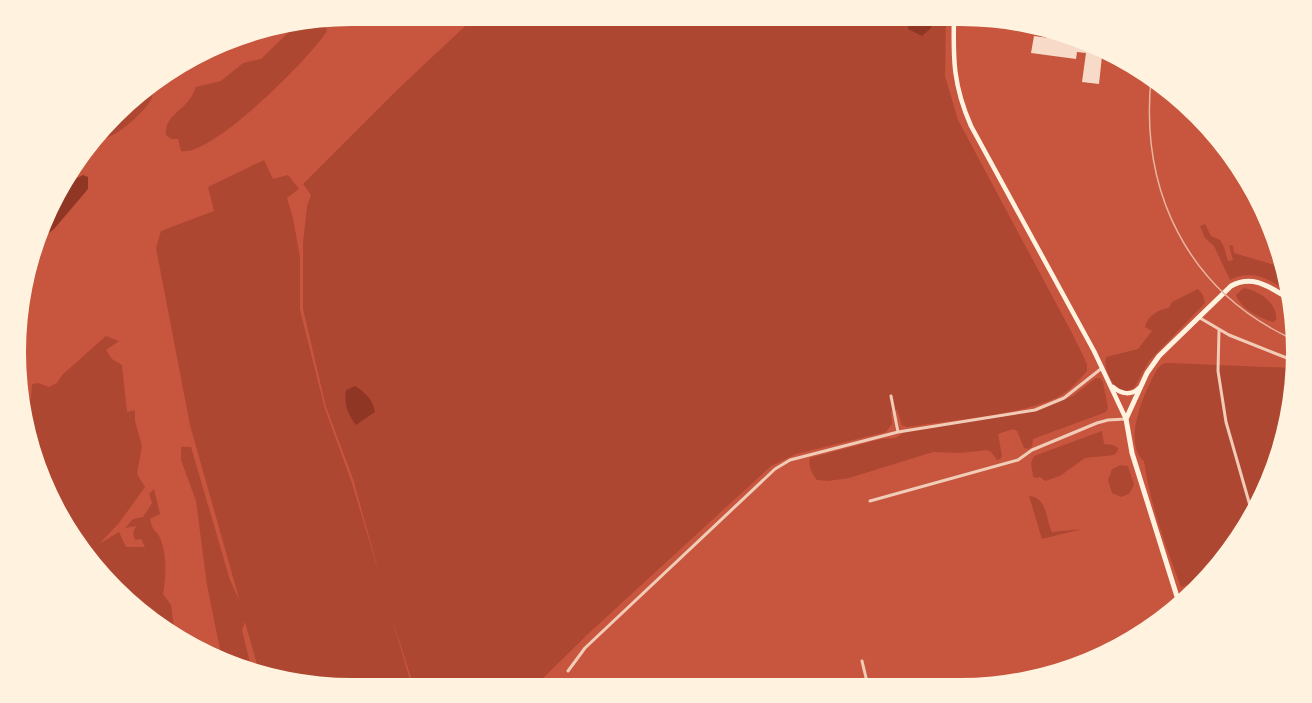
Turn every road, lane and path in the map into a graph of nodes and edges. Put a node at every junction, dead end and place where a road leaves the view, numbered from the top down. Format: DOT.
graph roads {
  1 [pos="954,26"];
  2 [pos="1281,294"];
  3 [pos="1198,317"];
  4 [pos="1219,330"];
  5 [pos="1286,358"];
  6 [pos="1102,368"];
  7 [pos="1111,386"];
  8 [pos="1140,388"];
  9 [pos="891,396"];
  10 [pos="1126,419"];
  11 [pos="898,432"];
  12 [pos="870,501"];
  13 [pos="1249,503"];
  14 [pos="1177,595"];
  15 [pos="862,661"];
  16 [pos="568,671"];
  17 [pos="866,678"];
  1 -- 6 [label="main road"];
  2 -- 3 [label="main road"];
  3 -- 4 [label="street"];
  3 -- 8 [label="main road"];
  4 -- 5 [label="street"];
  4 -- 13 [label="street"];
  6 -- 7 [label="main road"];
  6 -- 11 [label="street"];
  7 -- 8 [label="main road"];
  7 -- 10 [label="main road"];
  8 -- 10 [label="main road"];
  9 -- 11 [label="street"];
  10 -- 12 [label="street"];
  10 -- 14 [label="main road"];
  11 -- 16 [label="street"];
  15 -- 17 [label="street"];
}
